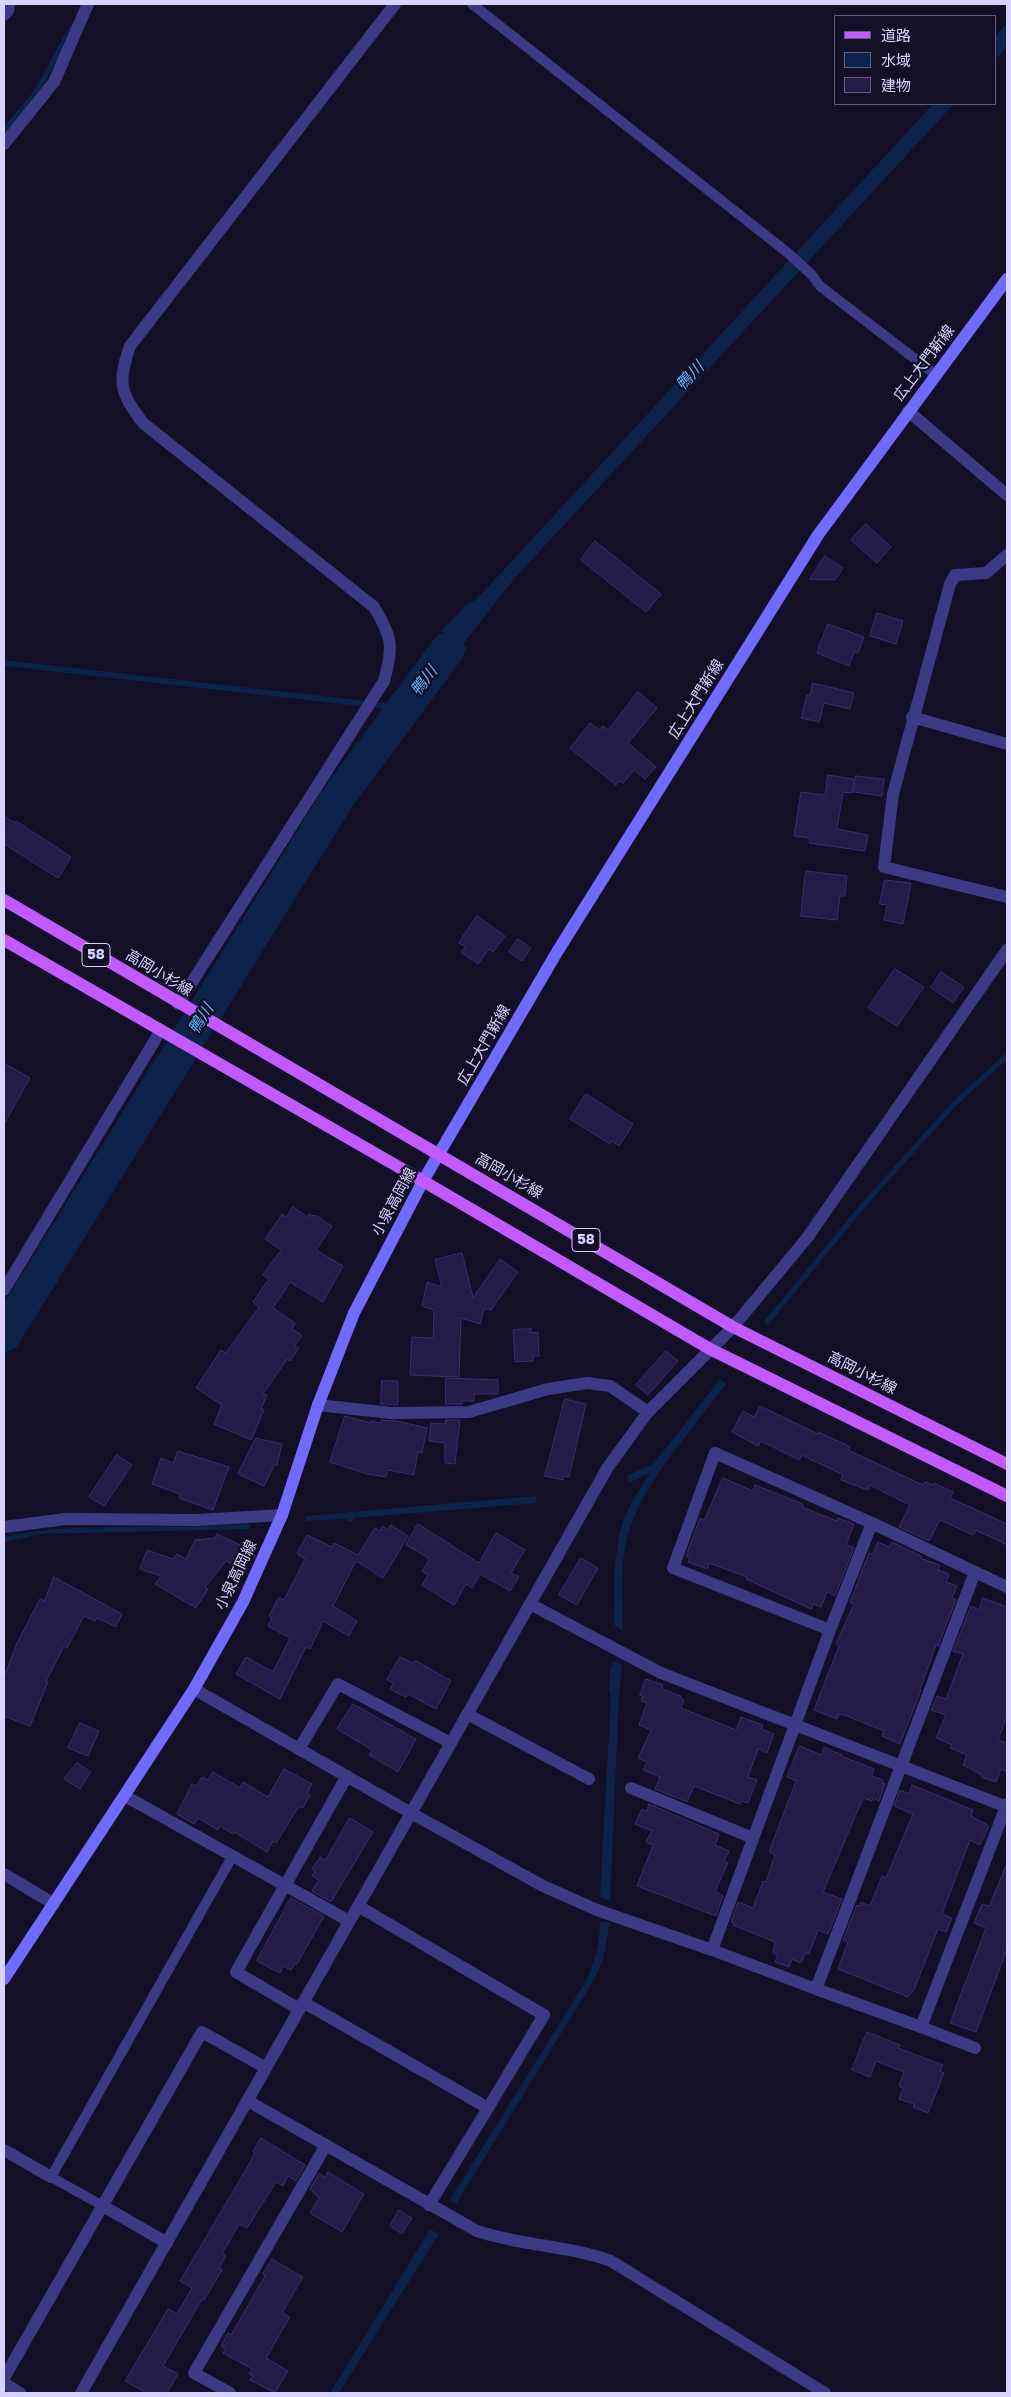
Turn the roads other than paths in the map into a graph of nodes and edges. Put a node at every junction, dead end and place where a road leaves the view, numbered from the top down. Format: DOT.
graph roads {
  1 [pos="9,4"];
  2 [pos="88,4"];
  3 [pos="395,4"];
  4 [pos="472,4"];
  5 [pos="4,15"];
  6 [pos="4,144"];
  7 [pos="1007,279"];
  8 [pos="936,375"];
  9 [pos="908,411"];
  10 [pos="1007,495"];
  11 [pos="1007,555"];
  12 [pos="912,717"];
  13 [pos="1007,744"];
  14 [pos="1007,897"];
  15 [pos="4,900"];
  16 [pos="4,940"];
  17 [pos="1007,950"];
  18 [pos="183,1006"];
  19 [pos="166,1033"];
  20 [pos="439,1154"];
  21 [pos="423,1181"];
  22 [pos="4,1290"];
  23 [pos="733,1327"];
  24 [pos="710,1349"];
  25 [pos="318,1405"];
  26 [pos="648,1412"];
  27 [pos="1007,1464"];
  28 [pos="1007,1496"];
  29 [pos="282,1515"];
  30 [pos="872,1523"];
  31 [pos="4,1527"];
  32 [pos="975,1572"];
  33 [pos="1007,1587"];
  34 [pos="530,1604"];
  35 [pos="830,1630"];
  36 [pos="194,1688"];
  37 [pos="467,1714"];
  38 [pos="796,1724"];
  39 [pos="451,1743"];
  40 [pos="299,1749"];
  41 [pos="900,1767"];
  42 [pos="346,1776"];
  43 [pos="589,1779"];
  44 [pos="631,1788"];
  45 [pos="125,1796"];
  46 [pos="1007,1806"];
  47 [pos="411,1813"];
  48 [pos="753,1838"];
  49 [pos="232,1857"];
  50 [pos="4,1874"];
  51 [pos="285,1886"];
  52 [pos="54,1904"];
  53 [pos="358,1906"];
  54 [pos="349,1921"];
  55 [pos="712,1950"];
  56 [pos="4,1979"];
  57 [pos="816,1989"];
  58 [pos="301,2006"];
  59 [pos="921,2027"];
  60 [pos="975,2048"];
  61 [pos="266,2068"];
  62 [pos="248,2100"];
  63 [pos="488,2108"];
  64 [pos="326,2145"];
  65 [pos="4,2150"];
  66 [pos="51,2176"];
  67 [pos="429,2205"];
  68 [pos="104,2206"];
  69 [pos="167,2243"];
  70 [pos="4,2378"];
  71 [pos="4,2383"];
  72 [pos="85,2392"];
  73 [pos="20,2393"];
  74 [pos="230,2393"];
  75 [pos="826,2393"];
  1 -- 5 [label="street"];
  2 -- 6 [label="street"];
  3 -- 18 [label="street"];
  4 -- 8 [label="lane"];
  7 -- 8 [label="main road, 広上大門新線"];
  8 -- 9 [label="main road, 広上大門新線"];
  9 -- 10 [label="street"];
  9 -- 20 [label="main road, 広上大門新線"];
  11 -- 12 [label="street"];
  12 -- 13 [label="street"];
  12 -- 14 [label="street"];
  15 -- 18 [label="main road, 高岡小杉線 / 58"];
  16 -- 19 [label="main road, 58"];
  17 -- 23 [label="street"];
  18 -- 20 [label="main road, 高岡小杉線 / 58"];
  19 -- 21 [label="main road, 58"];
  19 -- 22 [label="street"];
  20 -- 21 [label="main road, 小泉高岡線"];
  20 -- 23 [label="main road, 高岡小杉線 / 58"];
  21 -- 24 [label="main road, 58"];
  21 -- 25 [label="main road, 小泉高岡線"];
  23 -- 24 [label="street"];
  23 -- 27 [label="main road, 高岡小杉線 / 58"];
  24 -- 26 [label="street"];
  24 -- 28 [label="main road, 58"];
  25 -- 26 [label="street"];
  25 -- 29 [label="main road, 小泉高岡線"];
  26 -- 34 [label="street"];
  29 -- 31 [label="street"];
  29 -- 36 [label="main road, 小泉高岡線"];
  30 -- 32 [label="street"];
  30 -- 35 [label="street"];
  30 -- 35 [label="street"];
  32 -- 33 [label="street"];
  32 -- 41 [label="street"];
  34 -- 37 [label="street"];
  34 -- 38 [label="street"];
  35 -- 38 [label="street"];
  36 -- 40 [label="street"];
  36 -- 45 [label="main road, 小泉高岡線"];
  37 -- 39 [label="street"];
  37 -- 43 [label="street"];
  38 -- 41 [label="street"];
  38 -- 48 [label="street"];
  39 -- 40 [label="street"];
  39 -- 47 [label="street"];
  40 -- 42 [label="street"];
  41 -- 46 [label="street"];
  41 -- 57 [label="street"];
  42 -- 47 [label="street"];
  42 -- 51 [label="street"];
  44 -- 48 [label="street"];
  45 -- 49 [label="street"];
  45 -- 52 [label="main road, 小泉高岡線"];
  46 -- 59 [label="street"];
  47 -- 53 [label="street"];
  47 -- 55 [label="street"];
  48 -- 55 [label="street"];
  49 -- 51 [label="street"];
  49 -- 66 [label="lane"];
  50 -- 52 [label="street"];
  51 -- 54 [label="street"];
  51 -- 58 [label="street"];
  52 -- 56 [label="main road, 小泉高岡線"];
  53 -- 54 [label="street"];
  53 -- 63 [label="street"];
  54 -- 58 [label="street"];
  55 -- 57 [label="street"];
  57 -- 59 [label="street"];
  58 -- 61 [label="street"];
  58 -- 63 [label="street"];
  59 -- 60 [label="street"];
  61 -- 62 [label="street"];
  61 -- 68 [label="street"];
  62 -- 64 [label="street"];
  62 -- 69 [label="street"];
  63 -- 67 [label="street"];
  64 -- 67 [label="street"];
  64 -- 74 [label="street"];
  65 -- 66 [label="street"];
  66 -- 68 [label="lane"];
  67 -- 75 [label="street"];
  68 -- 69 [label="street"];
  68 -- 70 [label="street"];
  69 -- 72 [label="street"];
  71 -- 73 [label="street"];
}
